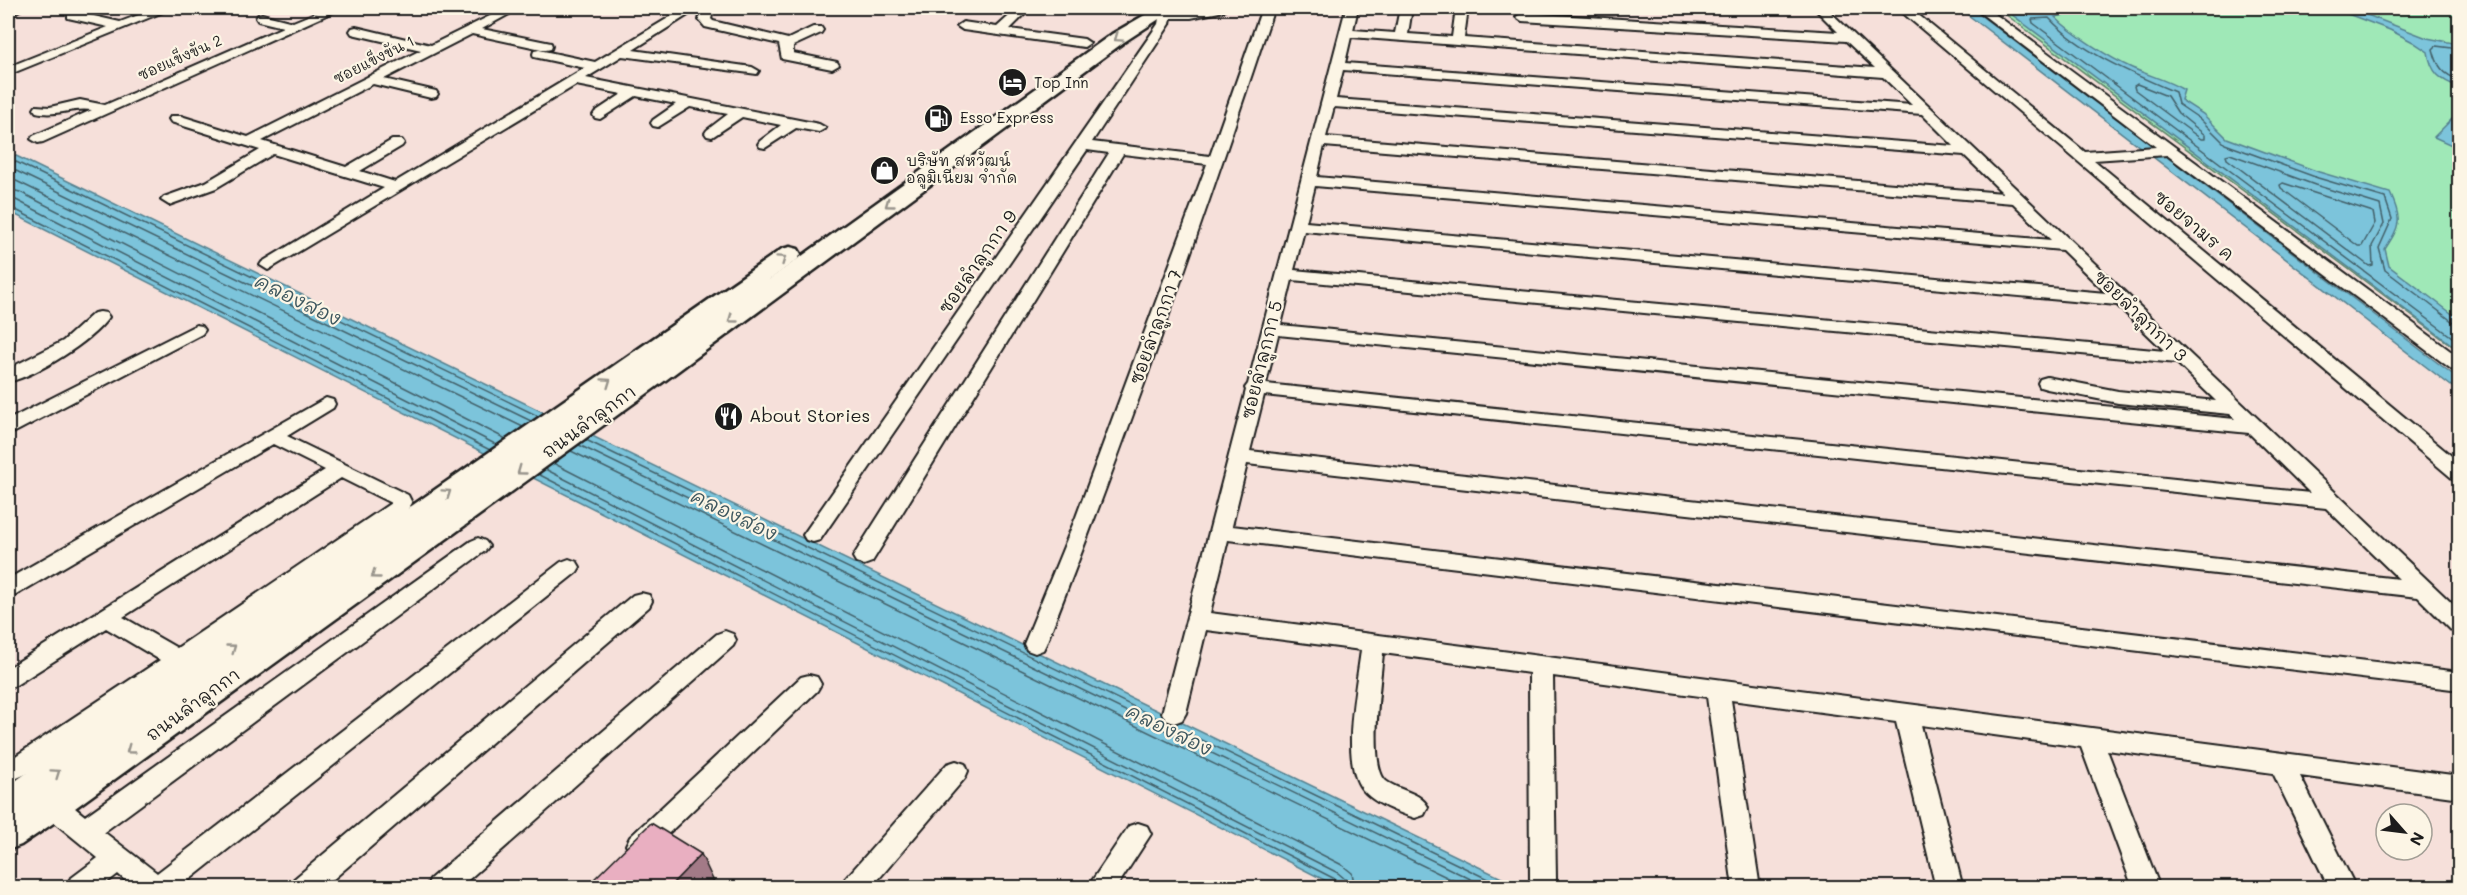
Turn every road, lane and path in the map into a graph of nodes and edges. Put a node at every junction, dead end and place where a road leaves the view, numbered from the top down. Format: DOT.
graph roads {
  1 [pos="18,8"];
  2 [pos="166,8"];
  3 [pos="336,8"];
  4 [pos="514,8"];
  5 [pos="693,8"];
  6 [pos="708,8"];
  7 [pos="1025,8"];
  8 [pos="1139,8"];
  9 [pos="1220,8"];
  10 [pos="1268,8"];
  11 [pos="1352,8"];
  12 [pos="1406,8"];
  13 [pos="1462,8"];
  14 [pos="1820,8"];
  15 [pos="1903,8"];
  16 [pos="1980,8"];
  17 [pos="1167,10"];
  18 [pos="8,12"];
  19 [pos="72,15"];
  20 [pos="262,18"];
  21 [pos="119,26"];
  22 [pos="294,26"];
  23 [pos="963,26"];
  24 [pos="1522,27"];
  25 [pos="470,30"];
  26 [pos="817,30"];
  27 [pos="356,31"];
  28 [pos="1000,31"];
  29 [pos="1345,33"];
  30 [pos="1401,35"];
  31 [pos="1851,37"];
  32 [pos="1458,39"];
  33 [pos="787,44"];
  34 [pos="1084,44"];
  35 [pos="28,47"];
  36 [pos="433,49"];
  37 [pos="620,52"];
  38 [pos="53,53"];
  39 [pos="831,65"];
  40 [pos="596,66"];
  41 [pos="1336,66"];
  42 [pos="8,71"];
  43 [pos="752,71"];
  44 [pos="1888,73"];
  45 [pos="372,80"];
  46 [pos="573,80"];
  47 [pos="1046,81"];
  48 [pos="634,93"];
  49 [pos="431,94"];
  50 [pos="1327,102"];
  51 [pos="687,103"];
  52 [pos="41,109"];
  53 [pos="106,109"];
  54 [pos="1926,110"];
  55 [pos="739,113"];
  56 [pos="600,115"];
  57 [pos="176,119"];
  58 [pos="658,123"];
  59 [pos="793,123"];
  60 [pos="819,128"];
  61 [pos="711,133"];
  62 [pos="38,139"];
  63 [pos="1318,141"];
  64 [pos="249,142"];
  65 [pos="397,143"];
  66 [pos="765,144"];
  67 [pos="1082,145"];
  68 [pos="271,149"];
  69 [pos="1118,150"];
  70 [pos="1968,151"];
  71 [pos="2165,151"];
  72 [pos="2081,157"];
  73 [pos="1216,161"];
  74 [pos="347,172"];
  75 [pos="1308,181"];
  76 [pos="396,187"];
  77 [pos="2019,199"];
  78 [pos="169,200"];
  79 [pos="1296,225"];
  80 [pos="2068,246"];
  81 [pos="268,265"];
  82 [pos="1284,274"];
  83 [pos="2122,300"];
  84 [pos="100,317"];
  85 [pos="1270,329"];
  86 [pos="196,330"];
  87 [pos="2183,358"];
  88 [pos="2460,367"];
  89 [pos="8,376"];
  90 [pos="2047,383"];
  91 [pos="1254,388"];
  92 [pos="326,404"];
  93 [pos="2235,409"];
  94 [pos="2254,427"];
  95 [pos="8,428"];
  96 [pos="272,436"];
  97 [pos="1238,456"];
  98 [pos="338,471"];
  99 [pos="2460,474"];
  100 [pos="2332,502"];
  101 [pos="1221,532"];
  102 [pos="411,534"];
  103 [pos="813,535"];
  104 [pos="478,546"];
  105 [pos="864,558"];
  106 [pos="569,567"];
  107 [pos="8,590"];
  108 [pos="2423,590"];
  109 [pos="641,600"];
  110 [pos="105,617"];
  111 [pos="1197,620"];
  112 [pos="2460,626"];
  113 [pos="725,640"];
  114 [pos="1373,643"];
  115 [pos="1035,644"];
  116 [pos="189,665"];
  117 [pos="1541,666"];
  118 [pos="8,679"];
  119 [pos="2460,681"];
  120 [pos="809,684"];
  121 [pos="1718,690"];
  122 [pos="1174,713"];
  123 [pos="1906,714"];
  124 [pos="2090,738"];
  125 [pos="2281,764"];
  126 [pos="956,771"];
  127 [pos="8,772"];
  128 [pos="2460,787"];
  129 [pos="8,805"];
  130 [pos="52,805"];
  131 [pos="1415,807"];
  132 [pos="85,831"];
  133 [pos="8,834"];
  134 [pos="1138,834"];
  135 [pos="117,859"];
  136 [pos="620,863"];
  137 [pos="1543,879"];
  138 [pos="79,888"];
  139 [pos="156,888"];
  140 [pos="303,888"];
  141 [pos="439,888"];
  142 [pos="854,888"];
  143 [pos="1100,888"];
  144 [pos="1747,888"];
  145 [pos="1950,888"];
  146 [pos="2148,888"];
  147 [pos="2343,888"];
  1 -- 18 [label="street"];
  2 -- 21 [label="street"];
  3 -- 22 [label="street, ซอยแข็งขัน 2"];
  4 -- 25 [label="street, ซอยแข็งขัน 1"];
  5 -- 37 [label="street"];
  6 -- 33 [label="street"];
  7 -- 28 [label="street"];
  8 -- 34 [label="main road, ถนนลำลูกกา"];
  9 -- 17 [label="street"];
  10 -- 73 [label="street, ซอยลำลูกกา 7"];
  11 -- 29 [label="street, ซอยลำลูกกา 5"];
  12 -- 30 [label="street"];
  13 -- 32 [label="street"];
  14 -- 31 [label="street, ซอยลำลูกกา 3"];
  15 -- 72 [label="street, ซอยจามร ค"];
  16 -- 71 [label="street"];
  17 -- 47 [label="main road, ถนนลำลูกกา, one-way"];
  17 -- 67 [label="street, ซอยลำลูกกา 9"];
  19 -- 21 [label="street"];
  20 -- 22 [label="street"];
  21 -- 38 [label="street"];
  22 -- 53 [label="street, ซอยแข็งขัน 2"];
  23 -- 28 [label="street"];
  24 -- 29 [label="street"];
  24 -- 31 [label="street"];
  24 -- 44 [label="street"];
  25 -- 36 [label="street, ซอยแข็งขัน 1"];
  25 -- 40 [label="street"];
  26 -- 33 [label="street"];
  27 -- 36 [label="street"];
  28 -- 34 [label="street"];
  29 -- 41 [label="street, ซอยลำลูกกา 5"];
  31 -- 44 [label="street, ซอยลำลูกกา 3"];
  33 -- 39 [label="street"];
  34 -- 47 [label="main road, ถนนลำลูกกา"];
  35 -- 38 [label="street"];
  36 -- 45 [label="street, ซอยแข็งขัน 1"];
  37 -- 40 [label="street"];
  37 -- 43 [label="street"];
  38 -- 42 [label="street"];
  40 -- 46 [label="street"];
  41 -- 50 [label="street, ซอยลำลูกกา 5"];
  41 -- 54 [label="street"];
  44 -- 54 [label="street, ซอยลำลูกกา 3"];
  45 -- 49 [label="street"];
  45 -- 64 [label="street, ซอยแข็งขัน 1"];
  46 -- 48 [label="street"];
  46 -- 76 [label="street"];
  47 -- 102 [label="main road, ถนนลำลูกกา"];
  48 -- 51 [label="street"];
  48 -- 56 [label="street"];
  50 -- 63 [label="street, ซอยลำลูกกา 5"];
  50 -- 70 [label="street"];
  51 -- 55 [label="street"];
  51 -- 58 [label="street"];
  52 -- 53 [label="street"];
  53 -- 62 [label="street, ซอยแข็งขัน 2"];
  54 -- 70 [label="street, ซอยลำลูกกา 3"];
  55 -- 59 [label="street"];
  55 -- 61 [label="street"];
  57 -- 64 [label="street"];
  59 -- 60 [label="street"];
  59 -- 66 [label="street"];
  63 -- 75 [label="street, ซอยลำลูกกา 5"];
  63 -- 77 [label="street"];
  64 -- 68 [label="street"];
  65 -- 74 [label="street"];
  67 -- 69 [label="street"];
  67 -- 103 [label="street, ซอยลำลูกกา 9"];
  68 -- 74 [label="street"];
  68 -- 78 [label="street"];
  69 -- 73 [label="street"];
  69 -- 105 [label="street"];
  70 -- 77 [label="street, ซอยลำลูกกา 3"];
  71 -- 72 [label="street"];
  71 -- 88 [label="street"];
  72 -- 99 [label="street, ซอยจามร ค"];
  73 -- 115 [label="street, ซอยลำลูกกา 7"];
  74 -- 76 [label="street"];
  75 -- 79 [label="street, ซอยลำลูกกา 5"];
  75 -- 80 [label="street"];
  76 -- 81 [label="street"];
  77 -- 80 [label="street, ซอยลำลูกกา 3"];
  79 -- 82 [label="street, ซอยลำลูกกา 5"];
  79 -- 83 [label="street"];
  80 -- 83 [label="street, ซอยลำลูกกา 3"];
  82 -- 85 [label="street, ซอยลำลูกกา 5"];
  82 -- 87 [label="street"];
  83 -- 87 [label="street, ซอยลำลูกกา 3"];
  84 -- 89 [label="street"];
  85 -- 91 [label="street, ซอยลำลูกกา 5"];
  85 -- 94 [label="street"];
  86 -- 95 [label="street"];
  87 -- 93 [label="street, ซอยลำลูกกา 3"];
  90 -- 93 [label="street"];
  91 -- 97 [label="street, ซอยลำลูกกา 5"];
  91 -- 100 [label="street"];
  92 -- 96 [label="street"];
  93 -- 94 [label="street, ซอยลำลูกกา 3"];
  94 -- 100 [label="street, ซอยลำลูกกา 3"];
  96 -- 98 [label="street"];
  96 -- 107 [label="street"];
  97 -- 101 [label="street, ซอยลำลูกกา 5"];
  97 -- 108 [label="street"];
  98 -- 110 [label="street"];
  98 -- 116 [label="street"];
  100 -- 108 [label="street, ซอยลำลูกกา 3"];
  101 -- 111 [label="street, ซอยลำลูกกา 5"];
  101 -- 119 [label="street"];
  116 -- 102 [label="main road, ถนนลำลูกกา, one-way"];
  102 -- 130 [label="main road, ถนนลำลูกกา, one-way"];
  104 -- 132 [label="street"];
  106 -- 139 [label="street"];
  108 -- 112 [label="street, ซอยลำลูกกา 3"];
  109 -- 140 [label="street"];
  110 -- 116 [label="street"];
  110 -- 118 [label="street"];
  111 -- 114 [label="street"];
  111 -- 122 [label="street, ซอยลำลูกกา 5"];
  113 -- 141 [label="street"];
  114 -- 117 [label="street"];
  114 -- 131 [label="street"];
  116 -- 127 [label="street"];
  129 -- 116 [label="main road, ถนนลำลูกกา, one-way"];
  117 -- 121 [label="street"];
  117 -- 137 [label="street"];
  120 -- 136 [label="street"];
  121 -- 123 [label="street"];
  121 -- 144 [label="street"];
  123 -- 124 [label="street"];
  123 -- 145 [label="street"];
  124 -- 125 [label="street"];
  124 -- 146 [label="street"];
  125 -- 128 [label="street"];
  125 -- 147 [label="street"];
  126 -- 142 [label="street"];
  130 -- 132 [label="street"];
  130 -- 133 [label="main road, ถนนลำลูกกา"];
  132 -- 135 [label="street"];
  134 -- 143 [label="street"];
  135 -- 138 [label="street"];
  135 -- 139 [label="street"];
}
